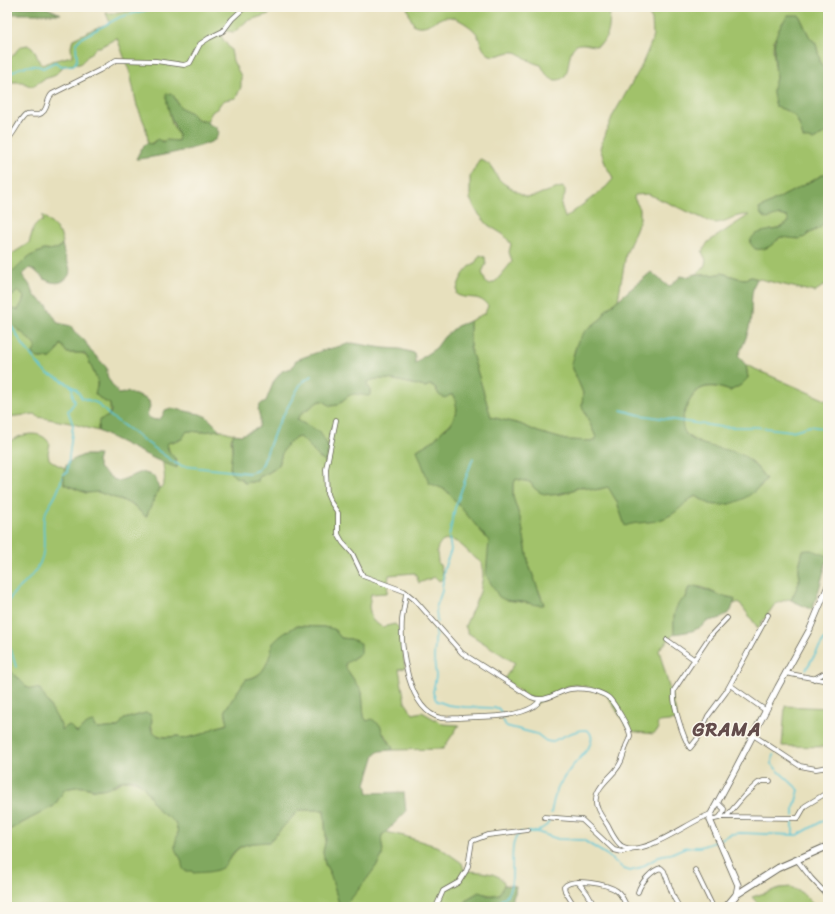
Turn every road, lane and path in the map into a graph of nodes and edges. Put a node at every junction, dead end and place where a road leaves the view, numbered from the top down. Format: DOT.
graph roads {
  1 [pos="245,7"];
  2 [pos="7,140"];
  3 [pos="336,420"];
  4 [pos="828,586"];
  5 [pos="406,593"];
  6 [pos="768,615"];
  7 [pos="727,618"];
  8 [pos="667,640"];
  9 [pos="695,660"];
  10 [pos="828,671"];
  11 [pos="785,673"];
  12 [pos="814,679"];
  13 [pos="828,681"];
  14 [pos="730,685"];
  15 [pos="540,700"];
  16 [pos="765,710"];
  17 [pos="754,735"];
  18 [pos="828,767"];
  19 [pos="770,781"];
  20 [pos="828,792"];
  21 [pos="716,802"];
  22 [pos="711,814"];
  23 [pos="544,817"];
  24 [pos="721,817"];
  25 [pos="726,817"];
  26 [pos="710,820"];
  27 [pos="528,830"];
  28 [pos="828,846"];
  29 [pos="632,848"];
  30 [pos="797,860"];
  31 [pos="695,870"];
  32 [pos="576,882"];
  33 [pos="638,892"];
  34 [pos="736,895"];
  35 [pos="828,896"];
  36 [pos="436,907"];
  37 [pos="575,907"];
  38 [pos="595,907"];
  39 [pos="627,907"];
  40 [pos="679,907"];
  41 [pos="713,907"];
  42 [pos="726,907"];
  1 -- 2 [label="street"];
  3 -- 5 [label="street"];
  4 -- 11 [label="main road"];
  5 -- 15 [label="street"];
  5 -- 15 [label="street"];
  6 -- 14 [label="street"];
  7 -- 9 [label="street"];
  8 -- 9 [label="street"];
  9 -- 14 [label="street"];
  10 -- 12 [label="street"];
  11 -- 12 [label="street"];
  11 -- 16 [label="main road"];
  12 -- 13 [label="street"];
  14 -- 16 [label="street"];
  15 -- 29 [label="street"];
  16 -- 17 [label="main road"];
  17 -- 18 [label="street"];
  17 -- 21 [label="main road"];
  19 -- 25 [label="street"];
  20 -- 25 [label="street"];
  21 -- 22 [label="main road"];
  21 -- 24 [label="street"];
  22 -- 26 [label="main road"];
  22 -- 29 [label="street"];
  23 -- 29 [label="street"];
  24 -- 25 [label="street"];
  24 -- 26 [label="street"];
  26 -- 34 [label="main road"];
  27 -- 36 [label="street"];
  28 -- 30 [label="main road"];
  30 -- 34 [label="main road"];
  30 -- 35 [label="street"];
  31 -- 41 [label="street"];
  32 -- 37 [label="street"];
  32 -- 38 [label="street"];
  32 -- 39 [label="street"];
  33 -- 40 [label="street"];
  34 -- 42 [label="main road"];
}
